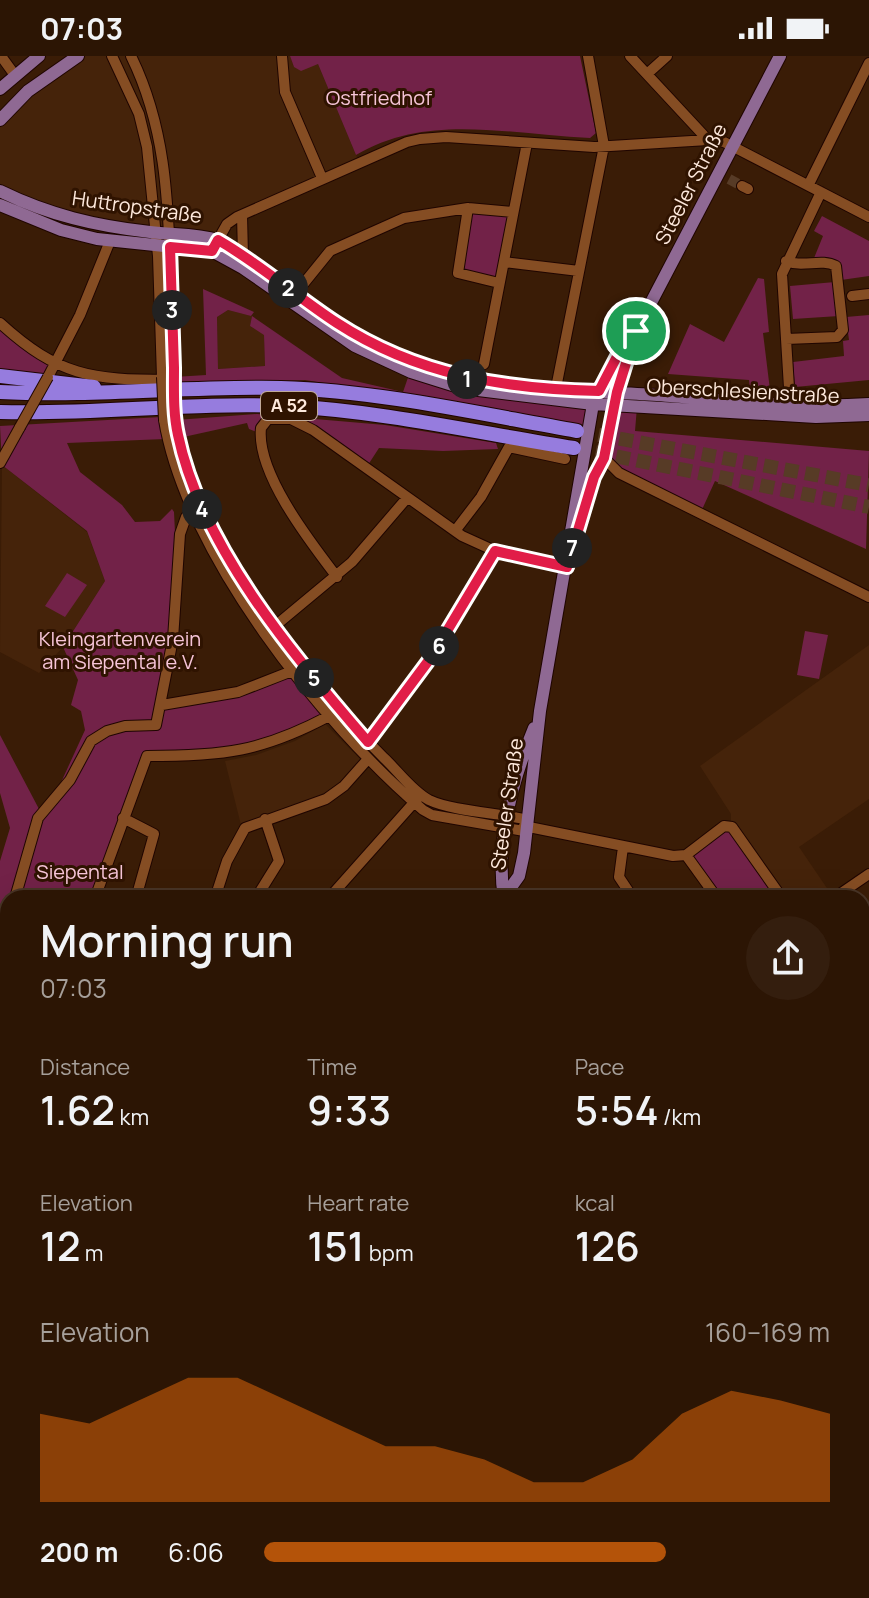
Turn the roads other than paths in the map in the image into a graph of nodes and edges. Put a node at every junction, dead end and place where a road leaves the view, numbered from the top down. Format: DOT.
graph roads {
  1 [pos="1,56"];
  2 [pos="39,56"];
  3 [pos="78,56"];
  4 [pos="112,56"];
  5 [pos="131,56"];
  6 [pos="282,56"];
  7 [pos="588,56"];
  8 [pos="630,56"];
  9 [pos="667,56"];
  10 [pos="780,56"];
  11 [pos="869,63"];
  12 [pos="14,74"];
  13 [pos="647,74"];
  14 [pos="0,89"];
  15 [pos="684,116"];
  16 [pos="0,120"];
  17 [pos="708,140"];
  18 [pos="685,141"];
  19 [pos="527,143"];
  20 [pos="733,145"];
  21 [pos="604,146"];
  22 [pos="322,178"];
  23 [pos="809,184"];
  24 [pos="0,191"];
  25 [pos="821,192"];
  26 [pos="0,205"];
  27 [pos="468,208"];
  28 [pos="513,212"];
  29 [pos="242,215"];
  30 [pos="869,217"];
  31 [pos="163,240"];
  32 [pos="110,241"];
  33 [pos="215,246"];
  34 [pos="243,255"];
  35 [pos="786,261"];
  36 [pos="504,262"];
  37 [pos="579,271"];
  38 [pos="499,283"];
  39 [pos="296,293"];
  40 [pos="869,294"];
  41 [pos="852,296"];
  42 [pos="0,323"];
  43 [pos="636,331"];
  44 [pos="786,339"];
  45 [pos="56,364"];
  46 [pos="484,364"];
  47 [pos="0,376"];
  48 [pos="165,379"];
  49 [pos="556,388"];
  50 [pos="0,392"];
  51 [pos="522,392"];
  52 [pos="130,393"];
  53 [pos="610,395"];
  54 [pos="593,404"];
  55 [pos="790,404"];
  56 [pos="869,404"];
  57 [pos="0,412"];
  58 [pos="70,414"];
  59 [pos="869,415"];
  60 [pos="170,420"];
  61 [pos="0,422"];
  62 [pos="577,431"];
  63 [pos="570,454"];
  64 [pos="604,458"];
  65 [pos="0,463"];
  66 [pos="619,473"];
  67 [pos="594,477"];
  68 [pos="407,498"];
  69 [pos="193,512"];
  70 [pos="455,531"];
  71 [pos="495,551"];
  72 [pos="568,563"];
  73 [pos="337,577"];
  74 [pos="869,597"];
  75 [pos="275,626"];
  76 [pos="292,671"];
  77 [pos="162,705"];
  78 [pos="539,713"];
  79 [pos="329,716"];
  80 [pos="368,742"];
  81 [pos="368,759"];
  82 [pos="417,798"];
  83 [pos="509,816"];
  84 [pos="123,818"];
  85 [pos="265,819"];
  86 [pos="524,826"];
  87 [pos="506,830"];
  88 [pos="623,847"];
  89 [pos="686,855"];
  90 [pos="869,874"];
  91 [pos="17,890"];
  92 [pos="98,890"];
  93 [pos="138,890"];
  94 [pos="218,890"];
  95 [pos="261,890"];
  96 [pos="336,890"];
  97 [pos="504,890"];
  98 [pos="509,890"];
  99 [pos="628,890"];
  100 [pos="711,890"];
  101 [pos="776,890"];
  102 [pos="846,890"];
  1 -- 12 [label="street"];
  2 -- 12 [label="main road"];
  3 -- 16 [label="main road"];
  4 -- 31 [label="street"];
  5 -- 31 [label="street"];
  6 -- 22 [label="street"];
  7 -- 21 [label="street"];
  8 -- 13 [label="street"];
  9 -- 13 [label="street"];
  10 -- 20 [label="main road, Steeler Straße"];
  11 -- 23 [label="street"];
  12 -- 14 [label="main road"];
  13 -- 15 [label="street"];
  15 -- 17 [label="street"];
  15 -- 18 [label="street"];
  17 -- 18 [label="street"];
  17 -- 20 [label="street"];
  18 -- 21 [label="street"];
  19 -- 21 [label="street"];
  19 -- 22 [label="street"];
  19 -- 28 [label="street"];
  20 -- 23 [label="street"];
  20 -- 43 [label="main road, Steeler Straße"];
  21 -- 37 [label="street"];
  22 -- 29 [label="street"];
  23 -- 25 [label="street"];
  24 -- 31 [label="main road, Huttropstraße"];
  25 -- 30 [label="street"];
  25 -- 35 [label="street"];
  26 -- 32 [label="main road, Huttropstraße"];
  27 -- 28 [label="street"];
  27 -- 38 [label="street"];
  27 -- 39 [label="street"];
  28 -- 36 [label="street"];
  29 -- 33 [label="street"];
  29 -- 34 [label="street"];
  31 -- 32 [label="main road, Huttropstraße"];
  31 -- 33 [label="main road, Huttropstraße"];
  31 -- 48 [label="street"];
  32 -- 45 [label="street"];
  33 -- 34 [label="main road, Huttropstraße"];
  33 -- 51 [label="main road, Huttropstraße"];
  34 -- 39 [label="main road, Huttropstraße"];
  35 -- 44 [label="street"];
  35 -- 44 [label="street"];
  36 -- 37 [label="street"];
  36 -- 38 [label="street"];
  37 -- 49 [label="street"];
  38 -- 46 [label="street"];
  39 -- 51 [label="main road, Huttropstraße"];
  40 -- 41 [label="street"];
  42 -- 45 [label="street"];
  43 -- 53 [label="main road, Steeler Straße"];
  43 -- 53 [label="main road, Steeler Straße"];
  44 -- 55 [label="street"];
  45 -- 48 [label="street"];
  45 -- 65 [label="street, bridge"];
  47 -- 52 [label="highway"];
  48 -- 60 [label="street, bridge"];
  49 -- 51 [label="main road, Huttropstraße"];
  49 -- 53 [label="main road, Huttropstraße"];
  50 -- 52 [label="highway, A 52"];
  51 -- 54 [label="main road, Huttropstraße"];
  52 -- 62 [label="highway, A 52"];
  53 -- 54 [label="main road, Steeler Straße"];
  53 -- 54 [label="main road, Huttropstraße"];
  53 -- 55 [label="main road, Oberschlesienstraße"];
  53 -- 59 [label="main road, Oberschlesienstraße"];
  53 -- 64 [label="main road, Steeler Straße"];
  54 -- 72 [label="main road, Steeler Straße"];
  55 -- 56 [label="main road, Oberschlesienstraße"];
  57 -- 58 [label="highway, A 52"];
  58 -- 61 [label="highway"];
  58 -- 63 [label="highway, A 52"];
  60 -- 69 [label="street"];
  60 -- 75 [label="street"];
  63 -- 70 [label="street"];
  64 -- 66 [label="street"];
  64 -- 67 [label="main road, Steeler Straße"];
  66 -- 67 [label="street"];
  66 -- 74 [label="street"];
  67 -- 72 [label="main road, Steeler Straße"];
  68 -- 70 [label="street"];
  68 -- 73 [label="street"];
  68 -- 73 [label="street"];
  69 -- 76 [label="street"];
  69 -- 77 [label="street"];
  70 -- 71 [label="street"];
  71 -- 72 [label="street"];
  71 -- 80 [label="street"];
  72 -- 78 [label="main road, Steeler Straße"];
  73 -- 75 [label="street"];
  75 -- 80 [label="street"];
  76 -- 77 [label="street"];
  76 -- 79 [label="street"];
  77 -- 91 [label="street"];
  78 -- 83 [label="main road, Steeler Straße"];
  78 -- 86 [label="main road, Steeler Straße"];
  79 -- 81 [label="street"];
  79 -- 84 [label="street"];
  80 -- 82 [label="street"];
  81 -- 82 [label="street"];
  81 -- 85 [label="street"];
  82 -- 83 [label="street"];
  82 -- 87 [label="street"];
  82 -- 96 [label="street"];
  83 -- 86 [label="street"];
  83 -- 87 [label="main road, Steeler Straße"];
  84 -- 92 [label="street"];
  84 -- 93 [label="street"];
  85 -- 94 [label="street"];
  85 -- 95 [label="street"];
  86 -- 87 [label="street"];
  86 -- 88 [label="street"];
  86 -- 98 [label="main road, Steeler Straße"];
  87 -- 97 [label="main road, Steeler Straße"];
  88 -- 89 [label="street"];
  88 -- 99 [label="street"];
  89 -- 100 [label="street"];
  89 -- 101 [label="street"];
  90 -- 102 [label="street"];
}
